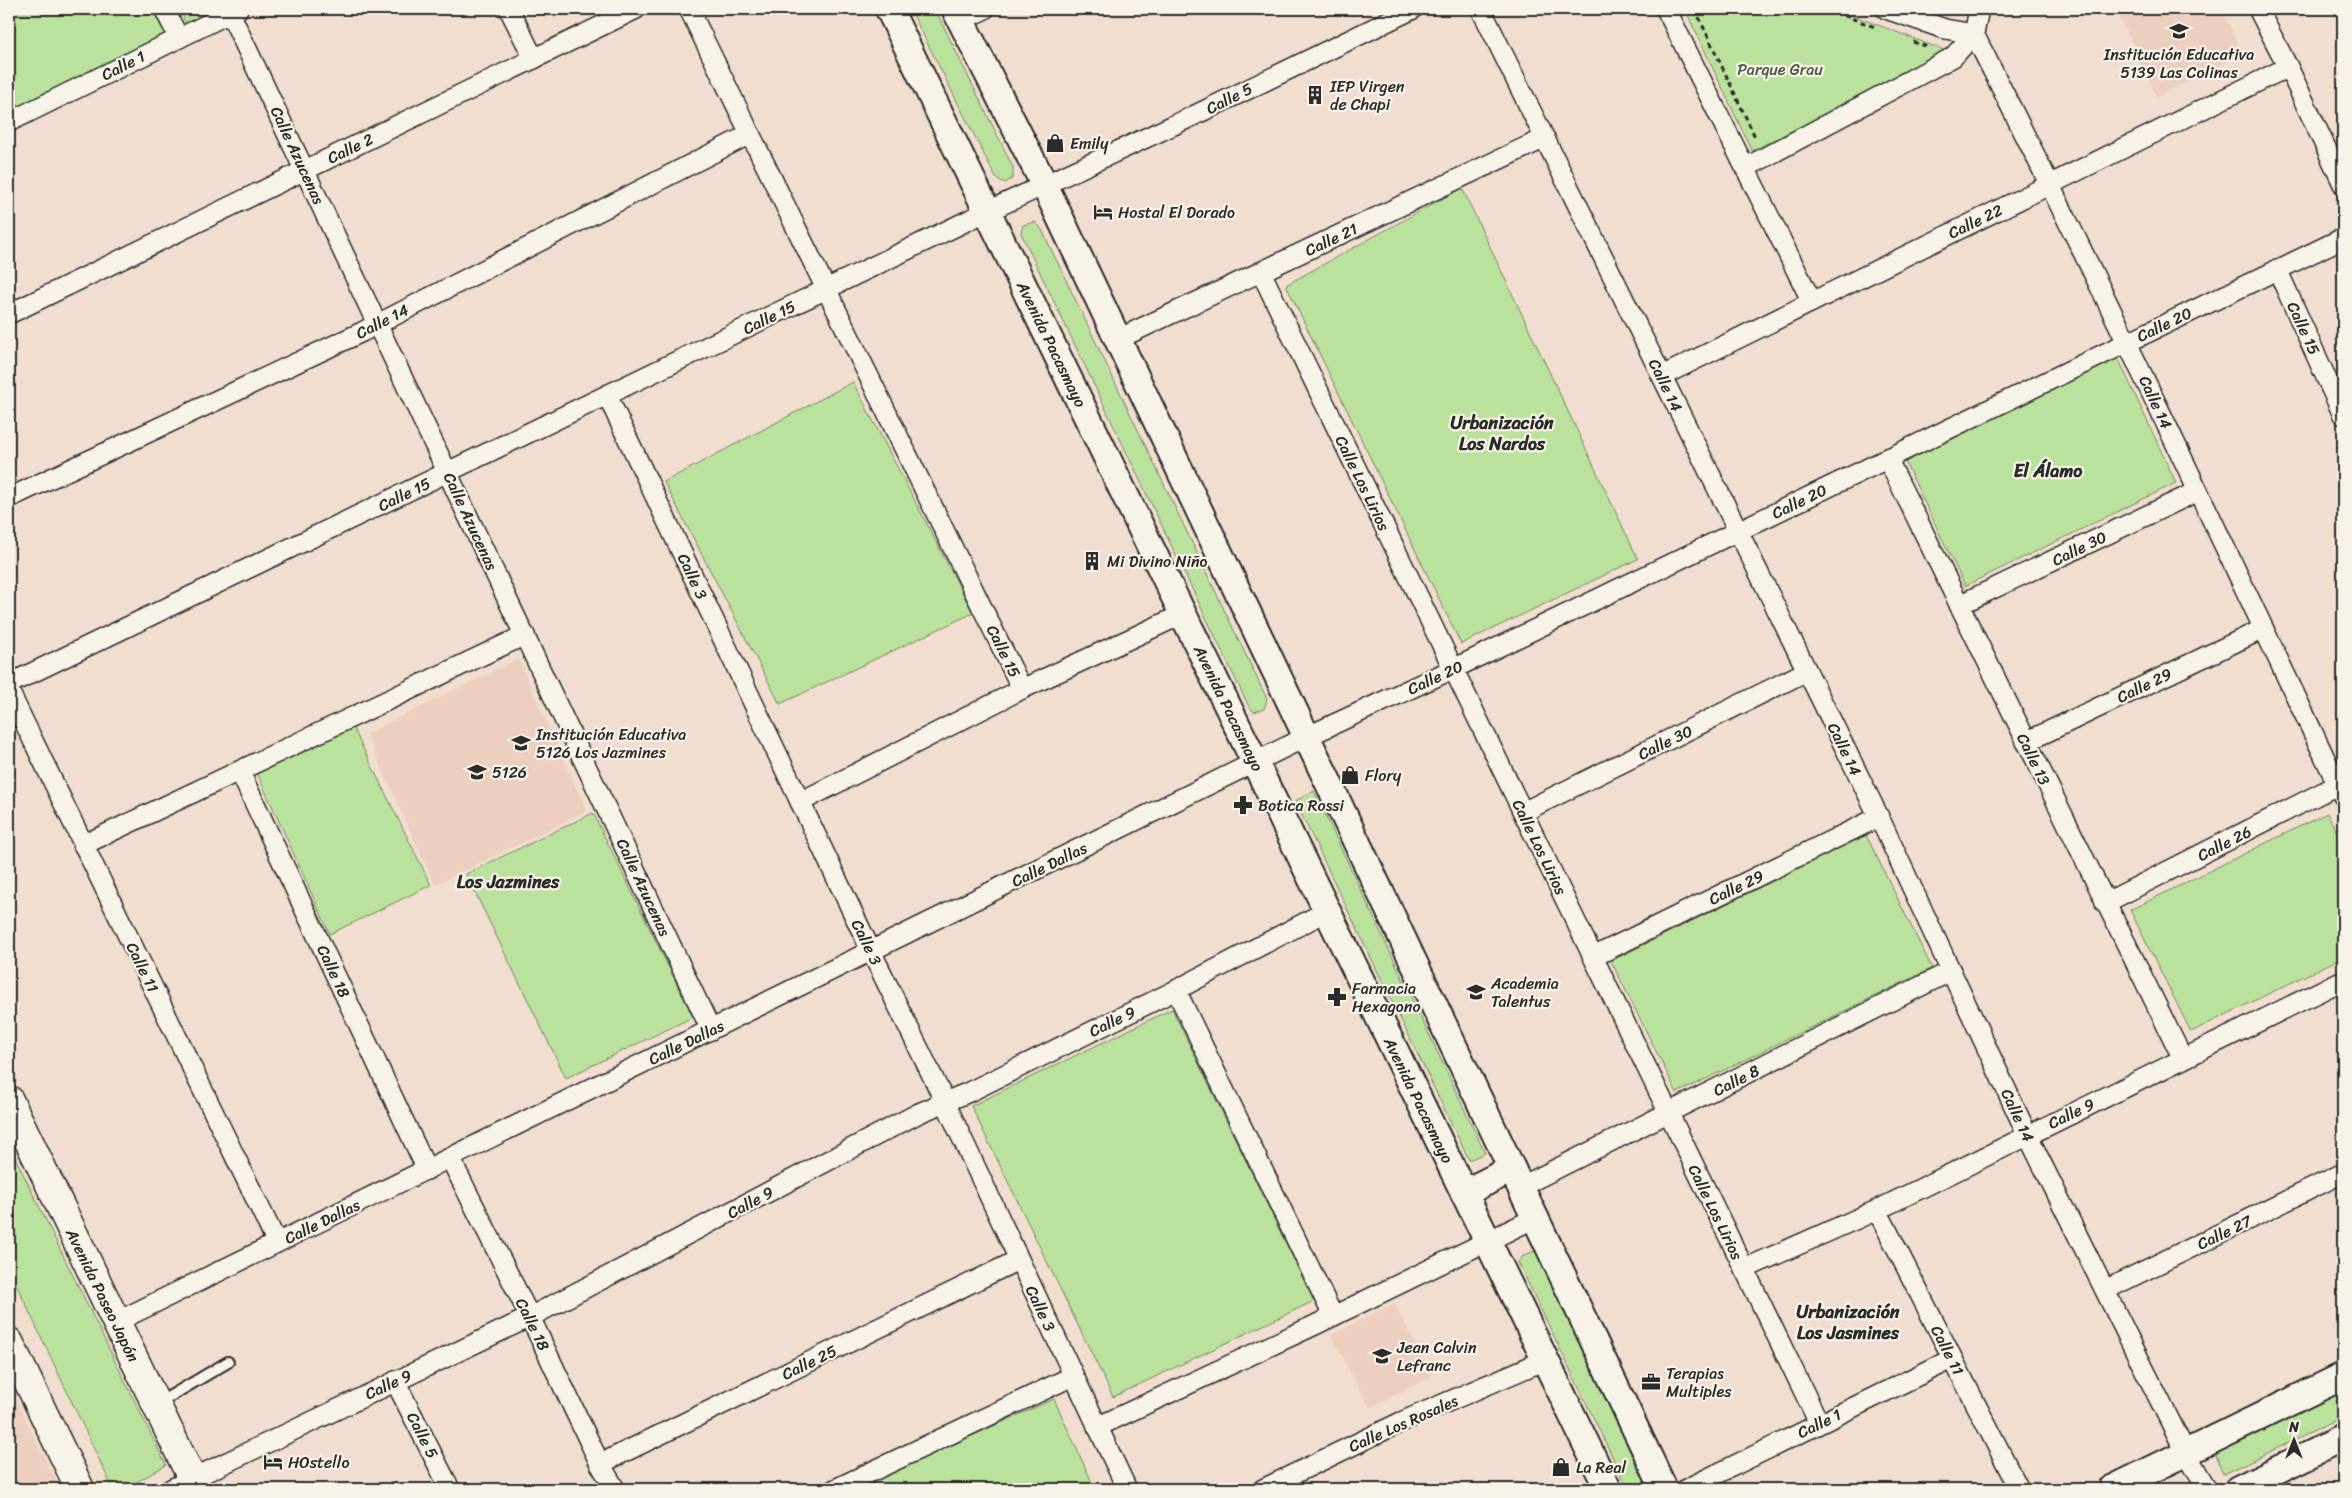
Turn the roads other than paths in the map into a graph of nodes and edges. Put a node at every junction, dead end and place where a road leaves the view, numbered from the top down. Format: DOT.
graph roads {
  1 [pos="164,9"];
  2 [pos="509,9"];
  3 [pos="636,9"];
  4 [pos="689,9"];
  5 [pos="889,9"];
  6 [pos="985,9"];
  7 [pos="1413,9"];
  8 [pos="1481,9"];
  9 [pos="1666,9"];
  10 [pos="1886,9"];
  11 [pos="1979,9"];
  12 [pos="2258,9"];
  13 [pos="234,11"];
  14 [pos="958,14"];
  15 [pos="1974,34"];
  16 [pos="179,38"];
  17 [pos="534,59"];
  18 [pos="2288,67"];
  19 [pos="9,122"];
  20 [pos="750,134"];
  21 [pos="1545,138"];
  22 [pos="1745,168"];
  23 [pos="305,170"];
  24 [pos="1044,184"];
  25 [pos="2050,184"];
  26 [pos="2343,184"];
  27 [pos="987,212"];
  28 [pos="2343,238"];
  29 [pos="2277,269"];
  30 [pos="1261,272"];
  31 [pos="826,289"];
  32 [pos="1812,302"];
  33 [pos="9,314"];
  34 [pos="377,323"];
  35 [pos="1118,339"];
  36 [pos="2128,342"];
  37 [pos="1662,376"];
  38 [pos="607,395"];
  39 [pos="2343,415"];
  40 [pos="1887,458"];
  41 [pos="447,472"];
  42 [pos="2198,491"];
  43 [pos="9,498"];
  44 [pos="1738,531"];
  45 [pos="1960,605"];
  46 [pos="1183,614"];
  47 [pos="2263,629"];
  48 [pos="525,635"];
  49 [pos="1453,669"];
  50 [pos="1807,671"];
  51 [pos="9,684"];
  52 [pos="1022,689"];
  53 [pos="9,691"];
  54 [pos="1306,737"];
  55 [pos="2026,742"];
  56 [pos="1255,762"];
  57 [pos="240,772"];
  58 [pos="2342,787"];
  59 [pos="800,802"];
  60 [pos="1523,812"];
  61 [pos="1879,817"];
  62 [pos="83,845"];
  63 [pos="2105,903"];
  64 [pos="1327,911"];
  65 [pos="871,951"];
  66 [pos="1593,957"];
  67 [pos="1951,971"];
  68 [pos="2343,980"];
  69 [pos="1176,990"];
  70 [pos="711,1030"];
  71 [pos="2183,1059"];
  72 [pos="9,1100"];
  73 [pos="946,1102"];
  74 [pos="1668,1113"];
  75 [pos="2027,1134"];
  76 [pos="450,1158"];
  77 [pos="427,1170"];
  78 [pos="2343,1173"];
  79 [pos="1516,1178"];
  80 [pos="1464,1193"];
  81 [pos="1877,1210"];
  82 [pos="1535,1218"];
  83 [pos="1488,1242"];
  84 [pos="277,1243"];
  85 [pos="1018,1260"];
  86 [pos="1744,1269"];
  87 [pos="2105,1290"];
  88 [pos="1333,1316"];
  89 [pos="530,1317"];
  90 [pos="116,1322"];
  91 [pos="9,1342"];
  92 [pos="1545,1360"];
  93 [pos="1952,1360"];
  94 [pos="228,1362"];
  95 [pos="1073,1376"];
  96 [pos="2343,1376"];
  97 [pos="395,1381"];
  98 [pos="156,1404"];
  99 [pos="1818,1423"];
  100 [pos="1097,1427"];
  101 [pos="2343,1438"];
  102 [pos="2186,1453"];
  103 [pos="600,1464"];
  104 [pos="187,1486"];
  105 [pos="80,1489"];
  106 [pos="450,1489"];
  107 [pos="615,1489"];
  108 [pos="835,1489"];
  109 [pos="1127,1489"];
  110 [pos="1263,1489"];
  111 [pos="1608,1489"];
  112 [pos="1664,1489"];
  113 [pos="1686,1489"];
  114 [pos="2019,1489"];
  115 [pos="2112,1489"];
  116 [pos="2208,1489"];
  117 [pos="2238,1489"];
  1 -- 16 [label="street"];
  2 -- 17 [label="street"];
  3 -- 17 [label="street, Calle 2"];
  4 -- 20 [label="street, Calle 15"];
  5 -- 27 [label="main road, Avenida Pacasmayo"];
  6 -- 14 [label="street"];
  7 -- 24 [label="street, Calle 5"];
  8 -- 21 [label="street, Calle 14"];
  9 -- 22 [label="street"];
  10 -- 15 [label="street"];
  11 -- 15 [label="street"];
  12 -- 18 [label="street"];
  13 -- 16 [label="street, Calle 1"];
  13 -- 23 [label="street, Calle Azucenas"];
  14 -- 24 [label="main road"];
  15 -- 22 [label="street"];
  15 -- 25 [label="street, Calle 14"];
  16 -- 19 [label="street, Calle 1"];
  17 -- 23 [label="street, Calle 2"];
  18 -- 25 [label="street, Calle 22"];
  18 -- 26 [label="street"];
  20 -- 31 [label="street, Calle 15"];
  20 -- 34 [label="street, Calle 14"];
  21 -- 30 [label="street, Calle 21"];
  21 -- 37 [label="street, Calle 14"];
  22 -- 32 [label="street"];
  23 -- 33 [label="street, Calle 2"];
  23 -- 34 [label="street, Calle Azucenas"];
  24 -- 27 [label="street, Calle 15"];
  24 -- 35 [label="main road"];
  25 -- 32 [label="street, Calle 22"];
  25 -- 36 [label="street, Calle 14"];
  27 -- 31 [label="street, Calle 15"];
  27 -- 46 [label="main road, Avenida Pacasmayo"];
  28 -- 29 [label="street, Calle 20"];
  29 -- 36 [label="street, Calle 20"];
  29 -- 39 [label="street, Calle 15"];
  30 -- 35 [label="street, Calle 21"];
  30 -- 49 [label="street, Calle Los Lirios"];
  31 -- 38 [label="street, Calle 15"];
  31 -- 52 [label="street, Calle 15"];
  32 -- 37 [label="street, Calle 22"];
  34 -- 41 [label="street, Calle Azucenas"];
  34 -- 43 [label="street, Calle 14"];
  35 -- 54 [label="main road"];
  36 -- 40 [label="street, Calle 20"];
  36 -- 42 [label="street, Calle 14"];
  37 -- 44 [label="street, Calle 14"];
  38 -- 41 [label="street, Calle 15"];
  38 -- 59 [label="street, Calle 3"];
  40 -- 44 [label="street, Calle 20"];
  40 -- 45 [label="street, Calle 13"];
  41 -- 48 [label="street, Calle Azucenas"];
  41 -- 51 [label="street, Calle 15"];
  42 -- 45 [label="street, Calle 30"];
  42 -- 47 [label="street, Calle 14"];
  44 -- 49 [label="street, Calle 20"];
  44 -- 50 [label="street, Calle 14"];
  45 -- 55 [label="street, Calle 13"];
  46 -- 52 [label="street"];
  46 -- 56 [label="main road, Avenida Pacasmayo"];
  47 -- 55 [label="street, Calle 29"];
  47 -- 58 [label="street, Calle 14"];
  48 -- 57 [label="street"];
  48 -- 70 [label="street, Calle Azucenas"];
  49 -- 54 [label="street, Calle 20"];
  49 -- 60 [label="street, Calle Los Lirios"];
  50 -- 60 [label="street, Calle 30"];
  50 -- 61 [label="street, Calle 14"];
  52 -- 59 [label="street"];
  53 -- 62 [label="street, Calle 11"];
  54 -- 56 [label="street, Calle 20"];
  54 -- 79 [label="main road"];
  55 -- 63 [label="street, Calle 13"];
  56 -- 64 [label="main road, Avenida Pacasmayo"];
  56 -- 65 [label="street, Calle Dallas"];
  57 -- 62 [label="street"];
  57 -- 77 [label="street, Calle 18"];
  58 -- 63 [label="street, Calle 26"];
  59 -- 65 [label="street, Calle 3"];
  60 -- 66 [label="street, Calle Los Lirios"];
  61 -- 66 [label="street, Calle 29"];
  61 -- 67 [label="street, Calle 14"];
  62 -- 84 [label="street, Calle 11"];
  63 -- 71 [label="street, Calle 13"];
  64 -- 69 [label="street, Calle 9"];
  64 -- 80 [label="main road, Avenida Pacasmayo"];
  65 -- 70 [label="street, Calle Dallas"];
  65 -- 73 [label="street, Calle 3"];
  66 -- 74 [label="street, Calle Los Lirios"];
  67 -- 74 [label="street, Calle 8"];
  67 -- 75 [label="street, Calle 14"];
  68 -- 71 [label="street, Calle 9"];
  69 -- 73 [label="street, Calle 9"];
  69 -- 88 [label="street"];
  70 -- 76 [label="street, Calle Dallas"];
  71 -- 75 [label="street, Calle 9"];
  72 -- 90 [label="main road, Avenida Paseo Japón"];
  73 -- 85 [label="street, Calle 3"];
  73 -- 89 [label="street, Calle 9"];
  74 -- 79 [label="street, Calle 8"];
  74 -- 86 [label="street, Calle Los Lirios"];
  75 -- 81 [label="street, Calle 9"];
  75 -- 87 [label="street, Calle 14"];
  76 -- 77 [label="street, Calle Dallas"];
  76 -- 89 [label="street, Calle 18"];
  77 -- 84 [label="street, Calle Dallas"];
  78 -- 87 [label="street, Calle 27"];
  79 -- 80 [label="main road"];
  79 -- 82 [label="main road"];
  80 -- 83 [label="main road, Avenida Pacasmayo"];
  81 -- 86 [label="street, Calle 9"];
  81 -- 93 [label="street, Calle 11"];
  82 -- 83 [label="street"];
  82 -- 112 [label="main road"];
  83 -- 88 [label="street"];
  83 -- 92 [label="main road, Avenida Pacasmayo"];
  84 -- 90 [label="street, Calle Dallas"];
  85 -- 95 [label="street, Calle 3"];
  85 -- 103 [label="street, Calle 25"];
  86 -- 99 [label="street, Calle Los Lirios"];
  87 -- 102 [label="street, Calle 14"];
  88 -- 100 [label="street"];
  89 -- 97 [label="street, Calle 9"];
  89 -- 103 [label="street, Calle 18"];
  90 -- 98 [label="main road, Avenida Paseo Japón"];
  91 -- 105 [label="main road"];
  92 -- 110 [label="street, Calle Los Rosales"];
  92 -- 111 [label="main road, Avenida Pacasmayo"];
  93 -- 99 [label="street, Calle 1"];
  93 -- 114 [label="street, Calle 11"];
  94 -- 98 [label="lane"];
  95 -- 100 [label="street, Calle 3"];
  95 -- 108 [label="street"];
  96 -- 102 [label="main road"];
  97 -- 104 [label="street, Calle 9"];
  97 -- 106 [label="street, Calle 5"];
  98 -- 104 [label="main road, Avenida Paseo Japón"];
  99 -- 113 [label="street, Calle 1"];
  100 -- 109 [label="street, Calle 3"];
  101 -- 117 [label="main road"];
  102 -- 115 [label="main road"];
  102 -- 116 [label="street, Calle 14"];
  103 -- 107 [label="street, Calle 18"];
}
